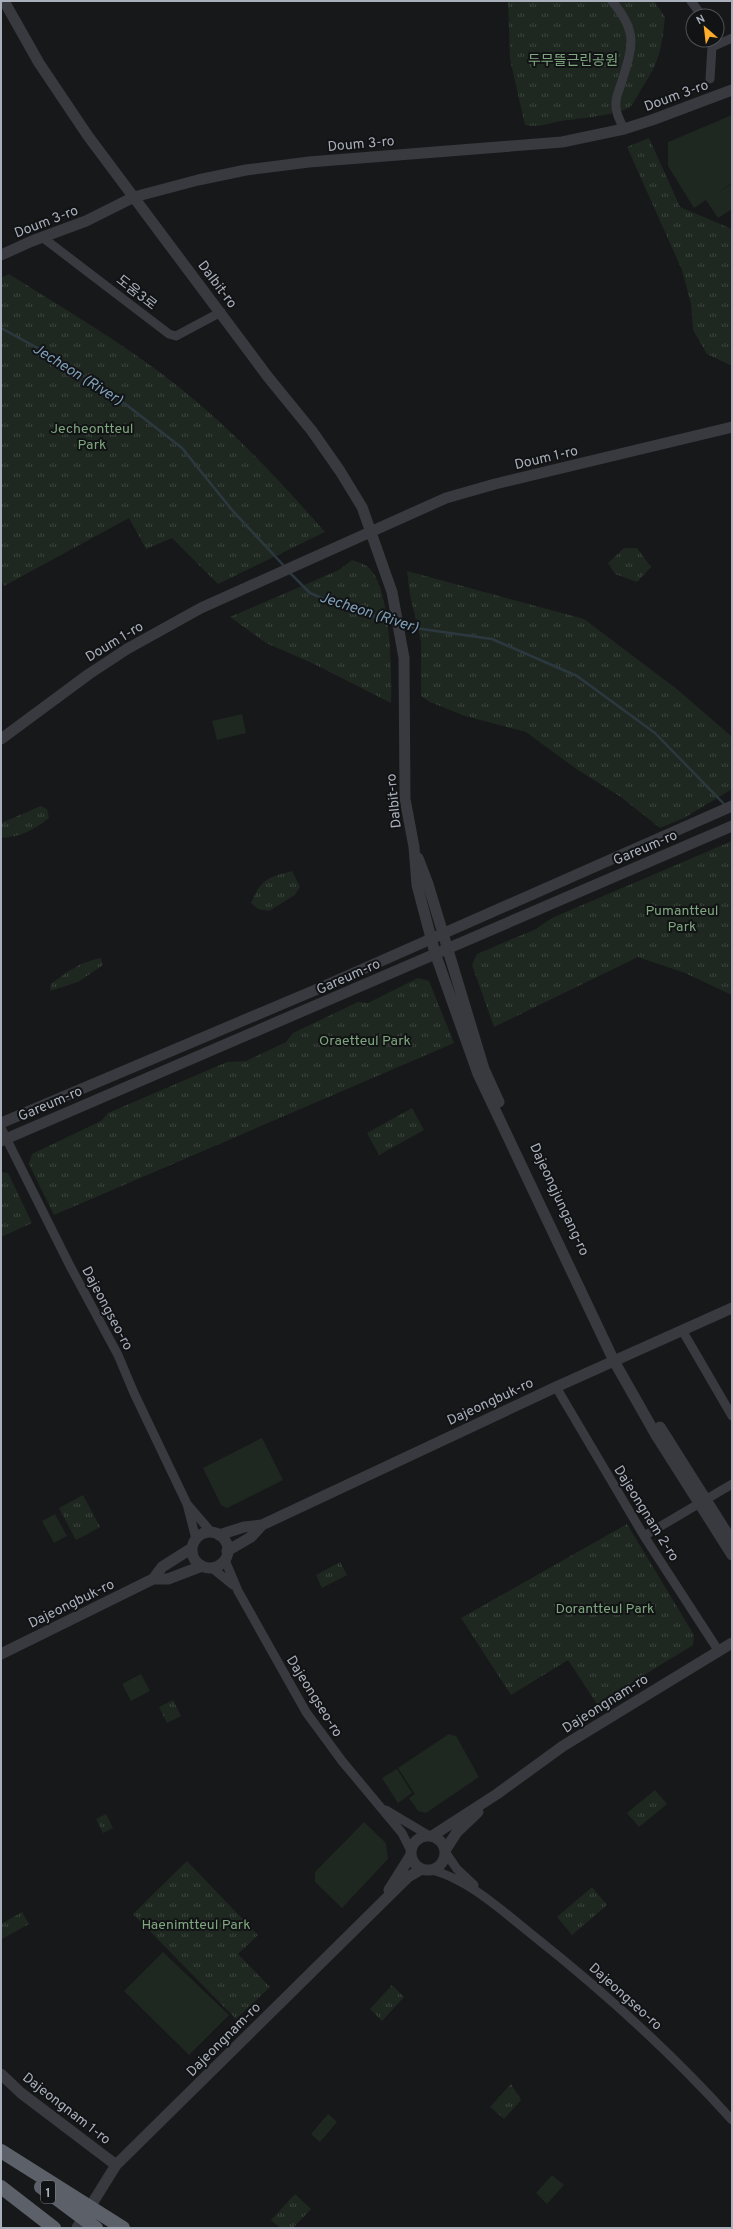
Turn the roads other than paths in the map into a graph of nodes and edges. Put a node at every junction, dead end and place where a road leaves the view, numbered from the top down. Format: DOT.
graph roads {
  1 [pos="4,1"];
  2 [pos="612,1"];
  3 [pos="711,48"];
  4 [pos="710,78"];
  5 [pos="732,90"];
  6 [pos="624,129"];
  7 [pos="134,197"];
  8 [pos="42,237"];
  9 [pos="1,255"];
  10 [pos="221,312"];
  11 [pos="732,427"];
  12 [pos="372,531"];
  13 [pos="1,738"];
  14 [pos="732,806"];
  15 [pos="732,826"];
  16 [pos="414,847"];
  17 [pos="443,934"];
  18 [pos="430,940"];
  19 [pos="448,948"];
  20 [pos="435,954"];
  21 [pos="1,1123"];
  22 [pos="1,1128"];
  23 [pos="4,1140"];
  24 [pos="732,1308"];
  25 [pos="682,1330"];
  26 [pos="617,1359"];
  27 [pos="556,1387"];
  28 [pos="732,1416"];
  29 [pos="732,1484"];
  30 [pos="702,1502"];
  31 [pos="188,1504"];
  32 [pos="262,1525"];
  33 [pos="215,1534"];
  34 [pos="644,1536"];
  35 [pos="732,1542"];
  36 [pos="194,1543"];
  37 [pos="226,1555"];
  38 [pos="732,1555"];
  39 [pos="207,1567"];
  40 [pos="153,1579"];
  41 [pos="238,1590"];
  42 [pos="732,1642"];
  43 [pos="718,1650"];
  44 [pos="1,1654"];
  45 [pos="497,1794"];
  46 [pos="382,1807"];
  47 [pos="430,1835"];
  48 [pos="446,1851"];
  49 [pos="411,1853"];
  50 [pos="427,1870"];
  51 [pos="493,1903"];
  52 [pos="378,1908"];
  53 [pos="1,2074"];
  54 [pos="732,2120"];
  55 [pos="1,2151"];
  56 [pos="1,2154"];
  57 [pos="116,2165"];
  58 [pos="1,2187"];
  59 [pos="1,2198"];
  60 [pos="40,2228"];
  61 [pos="54,2228"];
  62 [pos="77,2228"];
  63 [pos="96,2228"];
  64 [pos="123,2228"];
  1 -- 7 [label="street, Dalbit-ro"];
  2 -- 6 [label="street"];
  3 -- 4 [label="street"];
  5 -- 6 [label="street, Doum 3-ro"];
  6 -- 7 [label="street, Doum 3-ro"];
  7 -- 8 [label="street, Doum 3-ro"];
  7 -- 10 [label="street, Dalbit-ro"];
  8 -- 9 [label="street, Doum 3-ro"];
  8 -- 10 [label="street, 도움3로"];
  10 -- 12 [label="street, Dalbit-ro"];
  11 -- 12 [label="street, Doum 1-ro"];
  12 -- 13 [label="street, Doum 1-ro"];
  12 -- 16 [label="street, Dalbit-ro"];
  14 -- 17 [label="street, Gareum-ro"];
  15 -- 19 [label="street, Gareum-ro"];
  16 -- 17 [label="street, Dajeongjungang-ro"];
  16 -- 18 [label="street, Dalbit-ro"];
  17 -- 18 [label="street, Gareum-ro"];
  17 -- 19 [label="street, Dajeongjungang-ro"];
  18 -- 20 [label="street, Dajeongjungang-ro"];
  18 -- 21 [label="street, Gareum-ro"];
  19 -- 20 [label="street, Gareum-ro"];
  19 -- 26 [label="street, Dajeongjungang-ro"];
  20 -- 23 [label="street, Gareum-ro"];
  20 -- 26 [label="street, Dajeongjungang-ro"];
  22 -- 23 [label="street, Dajeongseo-ro"];
  23 -- 31 [label="street, Dajeongseo-ro"];
  24 -- 25 [label="street, Dajeongbuk-ro"];
  25 -- 26 [label="street, Dajeongbuk-ro"];
  25 -- 28 [label="street"];
  26 -- 27 [label="street, Dajeongbuk-ro"];
  26 -- 30 [label="street, Dajeongjungang-ro"];
  27 -- 32 [label="street, Dajeongbuk-ro"];
  27 -- 34 [label="street, Dajeongnam 2-ro"];
  29 -- 30 [label="street"];
  30 -- 34 [label="street"];
  30 -- 35 [label="street, Dajeongjungang-ro"];
  30 -- 38 [label="street, Dajeongjungang-ro"];
  31 -- 33 [label="street"];
  31 -- 36 [label="street"];
  32 -- 33 [label="street"];
  32 -- 37 [label="street"];
  33 -- 36 [label="street"];
  33 -- 37 [label="street"];
  34 -- 43 [label="street, Dajeongnam 2-ro"];
  36 -- 39 [label="street"];
  36 -- 40 [label="street"];
  37 -- 39 [label="street"];
  37 -- 41 [label="street"];
  39 -- 40 [label="street"];
  39 -- 41 [label="street"];
  40 -- 44 [label="street, Dajeongbuk-ro"];
  41 -- 46 [label="street, Dajeongseo-ro"];
  42 -- 43 [label="street, Dajeongnam-ro"];
  43 -- 45 [label="street, Dajeongnam-ro"];
  45 -- 47 [label="street"];
  45 -- 48 [label="street"];
  46 -- 47 [label="street"];
  46 -- 49 [label="street, Dajeongseo-ro"];
  47 -- 48 [label="street"];
  47 -- 49 [label="street"];
  48 -- 50 [label="street"];
  48 -- 51 [label="street"];
  49 -- 50 [label="street"];
  49 -- 52 [label="street"];
  50 -- 51 [label="street"];
  50 -- 52 [label="street"];
  51 -- 54 [label="street, Dajeongseo-ro"];
  52 -- 57 [label="street, Dajeongnam-ro"];
  53 -- 57 [label="street, Dajeongnam 1-ro"];
  55 -- 64 [label="highway"];
  56 -- 63 [label="highway, 1"];
  57 -- 62 [label="street, Dajeongnam-ro"];
  58 -- 61 [label="highway, 1"];
  59 -- 60 [label="highway"];
}
